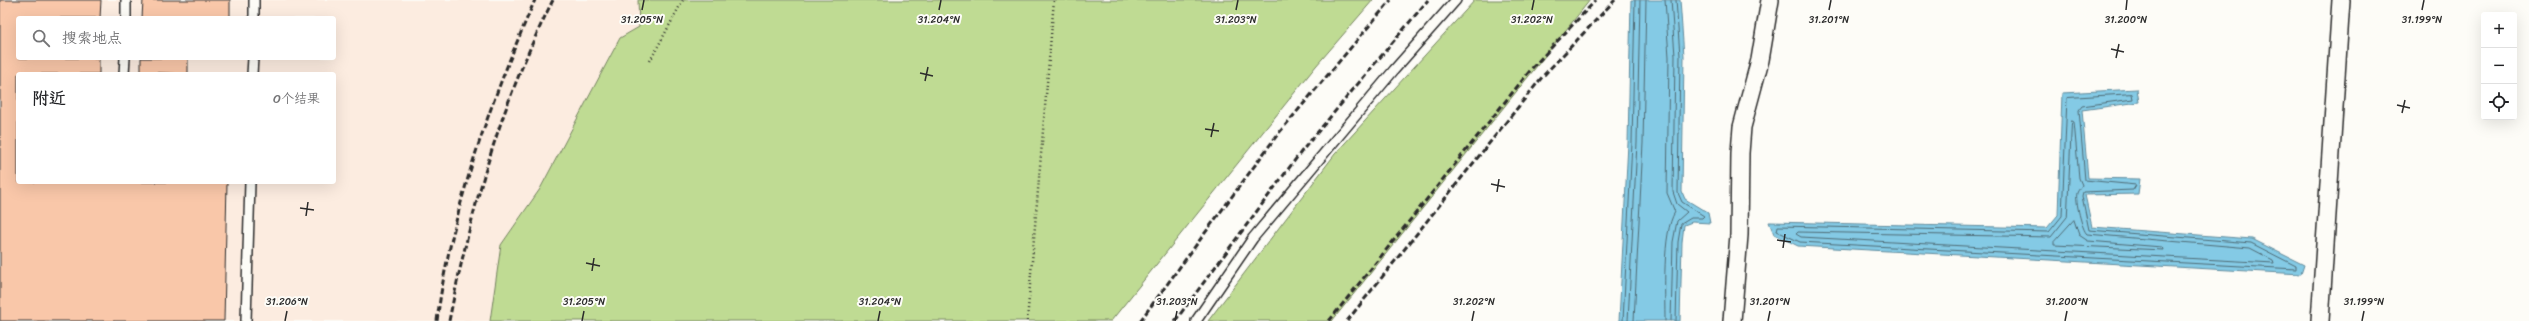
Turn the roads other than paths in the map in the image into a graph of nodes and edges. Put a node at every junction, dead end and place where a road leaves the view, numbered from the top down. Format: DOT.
graph roads {
  1 [pos="126,0"];
  2 [pos="254,0"];
  3 [pos="1456,0"];
  4 [pos="1770,0"];
  5 [pos="2341,0"];
  6 [pos="126,16"];
  7 [pos="254,16"];
  8 [pos="124,60"];
  9 [pos="253,60"];
  10 [pos="124,72"];
  11 [pos="252,72"];
  12 [pos="250,184"];
  13 [pos="246,321"];
  14 [pos="1196,321"];
  15 [pos="1732,321"];
  16 [pos="2320,321"];
  1 -- 6 [label="lane"];
  2 -- 7 [label="lane"];
  3 -- 14 [label="lane"];
  4 -- 15 [label="street"];
  5 -- 16 [label="street"];
  8 -- 10 [label="lane"];
  9 -- 11 [label="lane"];
  12 -- 13 [label="lane"];
}
